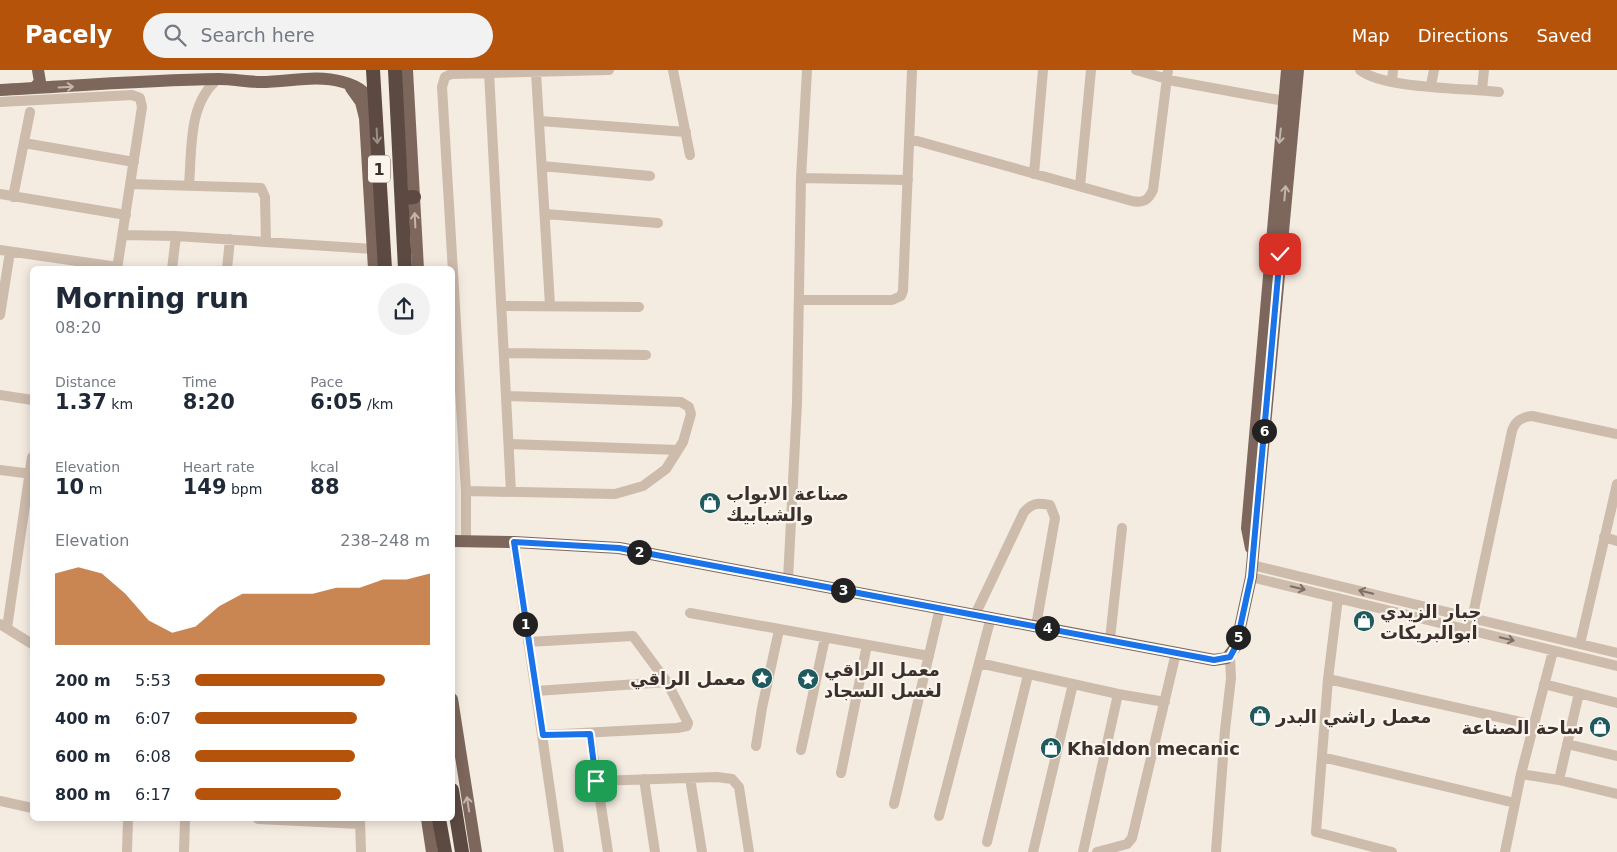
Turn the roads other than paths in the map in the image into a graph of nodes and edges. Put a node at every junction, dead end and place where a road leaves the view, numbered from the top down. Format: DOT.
graph roads {
  1 [pos="38,70"];
  2 [pos="373,70"];
  3 [pos="395,70"];
  4 [pos="407,70"];
  5 [pos="609,70"];
  6 [pos="673,70"];
  7 [pos="807,70"];
  8 [pos="912,70"];
  9 [pos="1043,70"];
  10 [pos="1091,70"];
  11 [pos="1136,70"];
  12 [pos="1287,70"];
  13 [pos="1298,70"];
  14 [pos="1360,70"];
  15 [pos="1393,70"];
  16 [pos="1434,70"];
  17 [pos="1484,70"];
  18 [pos="489,72"];
  19 [pos="536,73"];
  20 [pos="1168,75"];
  21 [pos="218,79"];
  22 [pos="343,82"];
  23 [pos="1392,82"];
  24 [pos="1431,85"];
  25 [pos="34,88"];
  26 [pos="0,90"];
  27 [pos="1482,90"];
  28 [pos="1498,92"];
  29 [pos="1284,100"];
  30 [pos="0,102"];
  31 [pos="30,112"];
  32 [pos="375,112"];
  33 [pos="540,121"];
  34 [pos="686,132"];
  35 [pos="910,140"];
  36 [pos="24,143"];
  37 [pos="690,155"];
  38 [pos="134,162"];
  39 [pos="542,166"];
  40 [pos="1034,174"];
  41 [pos="650,176"];
  42 [pos="801,178"];
  43 [pos="908,180"];
  44 [pos="130,184"];
  45 [pos="189,185"];
  46 [pos="1080,186"];
  47 [pos="0,194"];
  48 [pos="375,194"];
  49 [pos="13,197"];
  50 [pos="408,198"];
  51 [pos="126,214"];
  52 [pos="546,214"];
  53 [pos="658,223"];
  54 [pos="123,234"];
  55 [pos="176,236"];
  56 [pos="230,239"];
  57 [pos="266,242"];
  58 [pos="373,249"];
  59 [pos="5,251"];
  60 [pos="63,264"];
  61 [pos="90,266"];
  62 [pos="118,266"];
  63 [pos="172,266"];
  64 [pos="227,266"];
  65 [pos="374,266"];
  66 [pos="385,266"];
  67 [pos="405,266"];
  68 [pos="418,266"];
  69 [pos="453,266"];
  70 [pos="799,300"];
  71 [pos="550,305"];
  72 [pos="455,306"];
  73 [pos="502,306"];
  74 [pos="639,306"];
  75 [pos="0,315"];
  76 [pos="505,353"];
  77 [pos="646,355"];
  78 [pos="0,395"];
  79 [pos="507,396"];
  80 [pos="30,400"];
  81 [pos="1617,434"];
  82 [pos="509,444"];
  83 [pos="678,450"];
  84 [pos="0,470"];
  85 [pos="30,474"];
  86 [pos="30,479"];
  87 [pos="1617,484"];
  88 [pos="466,491"];
  89 [pos="511,492"];
  90 [pos="1122,528"];
  91 [pos="1604,537"];
  92 [pos="466,541"];
  93 [pos="1617,541"];
  94 [pos="455,542"];
  95 [pos="514,542"];
  96 [pos="1252,565"];
  97 [pos="788,580"];
  98 [pos="1338,598"];
  99 [pos="940,608"];
  100 [pos="690,613"];
  101 [pos="975,614"];
  102 [pos="991,617"];
  103 [pos="1472,618"];
  104 [pos="3,626"];
  105 [pos="1036,626"];
  106 [pos="779,630"];
  107 [pos="1470,630"];
  108 [pos="825,638"];
  109 [pos="1110,639"];
  110 [pos="528,642"];
  111 [pos="30,643"];
  112 [pos="1580,644"];
  113 [pos="867,645"];
  114 [pos="1553,650"];
  115 [pos="1176,653"];
  116 [pos="1617,654"];
  117 [pos="929,656"];
  118 [pos="1230,657"];
  119 [pos="979,663"];
  120 [pos="1617,666"];
  121 [pos="1028,675"];
  122 [pos="1328,679"];
  123 [pos="667,682"];
  124 [pos="1073,684"];
  125 [pos="1544,684"];
  126 [pos="536,690"];
  127 [pos="1579,693"];
  128 [pos="1118,694"];
  129 [pos="1165,702"];
  130 [pos="1617,703"];
  131 [pos="455,718"];
  132 [pos="1534,725"];
  133 [pos="590,734"];
  134 [pos="543,735"];
  135 [pos="1567,744"];
  136 [pos="756,746"];
  137 [pos="801,750"];
  138 [pos="1617,756"];
  139 [pos="1322,757"];
  140 [pos="841,773"];
  141 [pos="1522,774"];
  142 [pos="690,778"];
  143 [pos="644,779"];
  144 [pos="1559,780"];
  145 [pos="596,781"];
  146 [pos="1617,794"];
  147 [pos="0,801"];
  148 [pos="1515,803"];
  149 [pos="894,804"];
  150 [pos="30,808"];
  151 [pos="455,809"];
  152 [pos="939,816"];
  153 [pos="128,821"];
  154 [pos="185,821"];
  155 [pos="360,821"];
  156 [pos="429,821"];
  157 [pos="439,821"];
  158 [pos="987,842"];
  159 [pos="437,845"];
  160 [pos="126,852"];
  161 [pos="184,852"];
  162 [pos="360,852"];
  163 [pos="462,852"];
  164 [pos="476,852"];
  165 [pos="559,852"];
  166 [pos="608,852"];
  167 [pos="655,852"];
  168 [pos="702,852"];
  169 [pos="749,852"];
  170 [pos="1033,852"];
  171 [pos="1083,852"];
  172 [pos="1097,852"];
  173 [pos="1216,852"];
  174 [pos="1392,852"];
  175 [pos="1505,852"];
  1 -- 25 [label="main road"];
  2 -- 32 [label="highway, 1"];
  3 -- 50 [label="highway, 1"];
  4 -- 50 [label="main road"];
  5 -- 19 [label="street"];
  6 -- 34 [label="street"];
  7 -- 42 [label="street"];
  8 -- 35 [label="street"];
  9 -- 40 [label="street"];
  10 -- 46 [label="street"];
  11 -- 20 [label="street"];
  12 -- 29 [label="main road"];
  96 -- 13 [label="main road, one-way"];
  14 -- 23 [label="street"];
  15 -- 23 [label="street"];
  16 -- 24 [label="street"];
  17 -- 27 [label="street"];
  18 -- 19 [label="street"];
  18 -- 69 [label="street"];
  18 -- 73 [label="street"];
  19 -- 33 [label="street"];
  20 -- 29 [label="street"];
  20 -- 46 [label="street"];
  21 -- 22 [label="main road"];
  25 -- 21 [label="main road, one-way"];
  21 -- 45 [label="street"];
  22 -- 32 [label="main road"];
  22 -- 48 [label="main road"];
  23 -- 24 [label="street"];
  24 -- 27 [label="street"];
  25 -- 26 [label="main road"];
  27 -- 28 [label="street"];
  29 -- 96 [label="main road, one-way"];
  30 -- 38 [label="street"];
  31 -- 36 [label="street"];
  32 -- 48 [label="highway, 1, one-way"];
  33 -- 34 [label="street"];
  33 -- 39 [label="street"];
  34 -- 37 [label="street"];
  35 -- 40 [label="street"];
  35 -- 43 [label="street"];
  36 -- 38 [label="street"];
  36 -- 49 [label="street"];
  38 -- 44 [label="street"];
  39 -- 41 [label="street"];
  39 -- 52 [label="street"];
  40 -- 46 [label="street"];
  42 -- 43 [label="street"];
  42 -- 70 [label="street"];
  43 -- 70 [label="street"];
  44 -- 45 [label="street"];
  44 -- 51 [label="street"];
  45 -- 57 [label="street"];
  47 -- 49 [label="street"];
  48 -- 58 [label="main road"];
  48 -- 66 [label="highway, 1"];
  49 -- 51 [label="street"];
  50 -- 67 [label="highway, 1"];
  68 -- 50 [label="main road, one-way"];
  51 -- 54 [label="street"];
  52 -- 53 [label="street"];
  52 -- 71 [label="street"];
  54 -- 55 [label="street"];
  54 -- 62 [label="street"];
  55 -- 56 [label="street"];
  55 -- 63 [label="street"];
  56 -- 57 [label="street"];
  56 -- 64 [label="street"];
  57 -- 58 [label="street"];
  58 -- 65 [label="main road"];
  59 -- 60 [label="street"];
  59 -- 75 [label="street"];
  60 -- 61 [label="street"];
  70 -- 97 [label="street"];
  71 -- 73 [label="street"];
  71 -- 74 [label="street"];
  72 -- 88 [label="street"];
  73 -- 76 [label="street"];
  76 -- 77 [label="street"];
  76 -- 79 [label="street"];
  78 -- 80 [label="street"];
  79 -- 82 [label="street"];
  79 -- 83 [label="street"];
  81 -- 103 [label="street"];
  82 -- 83 [label="street"];
  82 -- 89 [label="street"];
  83 -- 89 [label="street"];
  84 -- 85 [label="street"];
  86 -- 104 [label="street"];
  87 -- 91 [label="street"];
  88 -- 89 [label="street"];
  88 -- 92 [label="street"];
  90 -- 109 [label="street"];
  91 -- 93 [label="street"];
  91 -- 112 [label="street"];
  92 -- 94 [label="main road"];
  92 -- 95 [label="main road"];
  95 -- 97 [label="main road"];
  95 -- 110 [label="street"];
  96 -- 98 [label="street, one-way"];
  103 -- 96 [label="street, one-way"];
  96 -- 118 [label="main road"];
  97 -- 99 [label="main road"];
  98 -- 107 [label="street"];
  98 -- 122 [label="street"];
  99 -- 101 [label="main road"];
  99 -- 117 [label="street"];
  100 -- 106 [label="street"];
  101 -- 102 [label="main road"];
  101 -- 105 [label="street"];
  102 -- 105 [label="main road"];
  102 -- 119 [label="street"];
  103 -- 107 [label="street"];
  103 -- 112 [label="street"];
  104 -- 111 [label="street"];
  105 -- 109 [label="main road"];
  106 -- 108 [label="street"];
  106 -- 136 [label="street"];
  107 -- 114 [label="street, one-way"];
  108 -- 113 [label="street"];
  108 -- 137 [label="street"];
  109 -- 115 [label="main road"];
  110 -- 123 [label="street"];
  110 -- 126 [label="street"];
  112 -- 116 [label="street"];
  113 -- 117 [label="street"];
  113 -- 140 [label="street"];
  114 -- 120 [label="street"];
  114 -- 125 [label="street"];
  115 -- 118 [label="main road"];
  115 -- 129 [label="street"];
  117 -- 149 [label="street"];
  118 -- 173 [label="street"];
  119 -- 121 [label="street"];
  119 -- 152 [label="street"];
  121 -- 124 [label="street"];
  121 -- 158 [label="street"];
  122 -- 132 [label="street"];
  122 -- 139 [label="street"];
  123 -- 126 [label="street"];
  123 -- 133 [label="street"];
  124 -- 128 [label="street"];
  124 -- 170 [label="street"];
  125 -- 127 [label="street"];
  125 -- 132 [label="street"];
  126 -- 134 [label="street"];
  127 -- 130 [label="street"];
  127 -- 135 [label="street"];
  128 -- 129 [label="street"];
  128 -- 171 [label="street"];
  129 -- 172 [label="street"];
  164 -- 131 [label="main road, one-way"];
  132 -- 141 [label="street"];
  133 -- 134 [label="street"];
  133 -- 145 [label="street"];
  134 -- 165 [label="street"];
  135 -- 138 [label="street"];
  135 -- 144 [label="street"];
  139 -- 148 [label="street"];
  139 -- 174 [label="street"];
  141 -- 144 [label="street"];
  141 -- 148 [label="street"];
  142 -- 143 [label="street"];
  142 -- 168 [label="street"];
  142 -- 169 [label="street"];
  143 -- 145 [label="street"];
  143 -- 167 [label="street"];
  144 -- 146 [label="street"];
  145 -- 166 [label="street"];
  147 -- 150 [label="street"];
  148 -- 175 [label="street"];
  151 -- 163 [label="highway"];
  153 -- 160 [label="street"];
  154 -- 161 [label="street"];
  155 -- 162 [label="street"];
  156 -- 159 [label="main road"];
  157 -- 159 [label="highway"];
}
